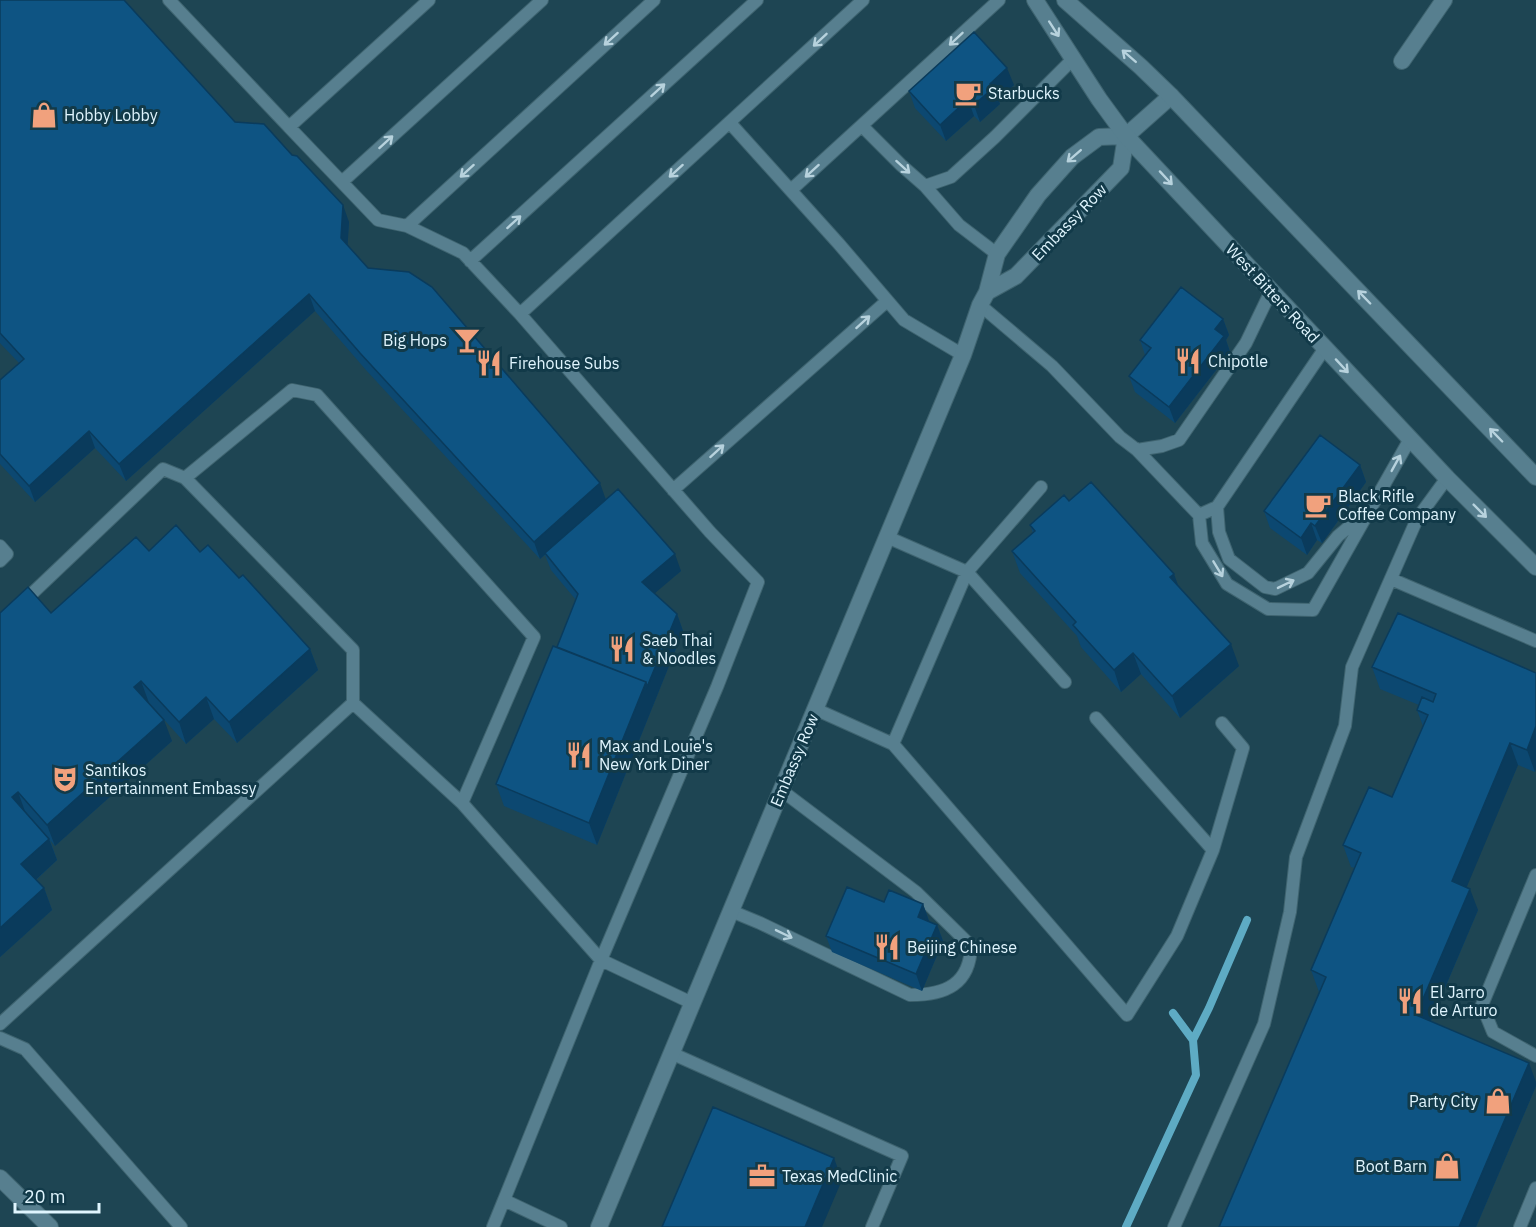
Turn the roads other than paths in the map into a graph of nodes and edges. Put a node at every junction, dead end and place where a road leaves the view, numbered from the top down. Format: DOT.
graph roads {
  1 [pos="168,0"];
  2 [pos="429,0"];
  3 [pos="542,0"];
  4 [pos="654,0"];
  5 [pos="757,0"];
  6 [pos="863,0"];
  7 [pos="999,0"];
  8 [pos="1035,0"];
  9 [pos="1065,0"];
  10 [pos="1444,0"];
  11 [pos="1073,59"];
  12 [pos="1402,61"];
  13 [pos="1171,96"];
  14 [pos="730,123"];
  15 [pos="862,126"];
  16 [pos="289,127"];
  17 [pos="1126,135"];
  18 [pos="343,181"];
  19 [pos="926,186"];
  20 [pos="790,190"];
  21 [pos="407,226"];
  22 [pos="997,254"];
  23 [pos="470,261"];
  24 [pos="1271,291"];
  25 [pos="984,298"];
  26 [pos="887,301"];
  27 [pos="520,314"];
  28 [pos="1325,348"];
  29 [pos="963,355"];
  30 [pos="1410,439"];
  31 [pos="1137,450"];
  32 [pos="1534,470"];
  33 [pos="185,478"];
  34 [pos="1447,478"];
  35 [pos="1041,487"];
  36 [pos="673,490"];
  37 [pos="1217,507"];
  38 [pos="1368,511"];
  39 [pos="1199,515"];
  40 [pos="887,537"];
  41 [pos="0,546"];
  42 [pos="0,561"];
  43 [pos="1536,567"];
  44 [pos="967,572"];
  45 [pos="1391,579"];
  46 [pos="0,624"];
  47 [pos="1536,641"];
  48 [pos="1065,682"];
  49 [pos="353,703"];
  50 [pos="815,709"];
  51 [pos="1096,718"];
  52 [pos="1222,723"];
  53 [pos="893,744"];
  54 [pos="781,790"];
  55 [pos="462,803"];
  56 [pos="1214,850"];
  57 [pos="1536,875"];
  58 [pos="731,911"];
  59 [pos="601,960"];
  60 [pos="692,1003"];
  61 [pos="0,1024"];
  62 [pos="0,1038"];
  63 [pos="671,1053"];
  64 [pos="1536,1056"];
  65 [pos="0,1179"];
  66 [pos="1536,1188"];
  67 [pos="504,1200"];
  68 [pos="50,1227"];
  69 [pos="181,1227"];
  70 [pos="492,1227"];
  71 [pos="561,1227"];
  72 [pos="599,1227"];
  73 [pos="872,1227"];
  74 [pos="1174,1227"];
  75 [pos="1520,1227"];
  1 -- 16 [label="lane"];
  2 -- 16 [label="lane"];
  18 -- 3 [label="lane, one-way"];
  4 -- 21 [label="lane, one-way"];
  23 -- 5 [label="lane, one-way"];
  6 -- 14 [label="lane, one-way"];
  7 -- 15 [label="lane, one-way"];
  8 -- 11 [label="street, West Bitters Road, one-way"];
  13 -- 9 [label="street, one-way"];
  10 -- 12 [label="street"];
  11 -- 17 [label="street, West Bitters Road"];
  11 -- 19 [label="lane"];
  13 -- 17 [label="street"];
  32 -- 13 [label="street, one-way"];
  14 -- 20 [label="lane"];
  14 -- 27 [label="lane, one-way"];
  15 -- 19 [label="lane, one-way"];
  15 -- 20 [label="lane, one-way"];
  16 -- 18 [label="lane"];
  17 -- 22 [label="street, Embassy Row, one-way"];
  17 -- 24 [label="street, West Bitters Road, one-way"];
  17 -- 25 [label="street, Embassy Row"];
  18 -- 21 [label="lane"];
  19 -- 22 [label="lane"];
  20 -- 26 [label="lane"];
  21 -- 23 [label="lane"];
  22 -- 25 [label="street, Embassy Row"];
  23 -- 27 [label="lane"];
  24 -- 28 [label="street, West Bitters Road"];
  24 -- 31 [label="lane"];
  25 -- 29 [label="street, Embassy Row"];
  25 -- 31 [label="lane"];
  26 -- 29 [label="lane"];
  36 -- 26 [label="lane, one-way"];
  27 -- 36 [label="lane"];
  28 -- 30 [label="street, West Bitters Road, one-way"];
  28 -- 37 [label="lane"];
  29 -- 40 [label="street, Embassy Row"];
  30 -- 34 [label="street, West Bitters Road"];
  38 -- 30 [label="lane, one-way"];
  31 -- 39 [label="lane"];
  33 -- 46 [label="lane"];
  33 -- 49 [label="lane"];
  33 -- 55 [label="lane"];
  34 -- 43 [label="street, West Bitters Road, one-way"];
  34 -- 45 [label="lane"];
  35 -- 44 [label="lane"];
  36 -- 59 [label="lane"];
  37 -- 38 [label="lane, one-way"];
  37 -- 39 [label="lane"];
  39 -- 38 [label="lane, one-way"];
  40 -- 44 [label="lane"];
  40 -- 50 [label="street, Embassy Row"];
  41 -- 42 [label="lane"];
  44 -- 48 [label="lane"];
  44 -- 53 [label="lane"];
  45 -- 47 [label="lane"];
  45 -- 74 [label="lane"];
  49 -- 55 [label="lane"];
  49 -- 61 [label="lane"];
  50 -- 53 [label="lane"];
  50 -- 54 [label="street, Embassy Row"];
  51 -- 56 [label="lane"];
  52 -- 56 [label="lane"];
  53 -- 56 [label="lane"];
  54 -- 58 [label="street, Embassy Row"];
  58 -- 54 [label="lane, one-way"];
  55 -- 59 [label="lane"];
  57 -- 64 [label="lane"];
  58 -- 60 [label="street, Embassy Row"];
  59 -- 60 [label="lane"];
  59 -- 67 [label="lane"];
  60 -- 63 [label="street, Embassy Row"];
  62 -- 69 [label="lane"];
  63 -- 72 [label="street, Embassy Row"];
  63 -- 73 [label="lane"];
  65 -- 68 [label="street"];
  66 -- 75 [label="lane"];
  67 -- 70 [label="lane"];
  67 -- 71 [label="lane"];
}
